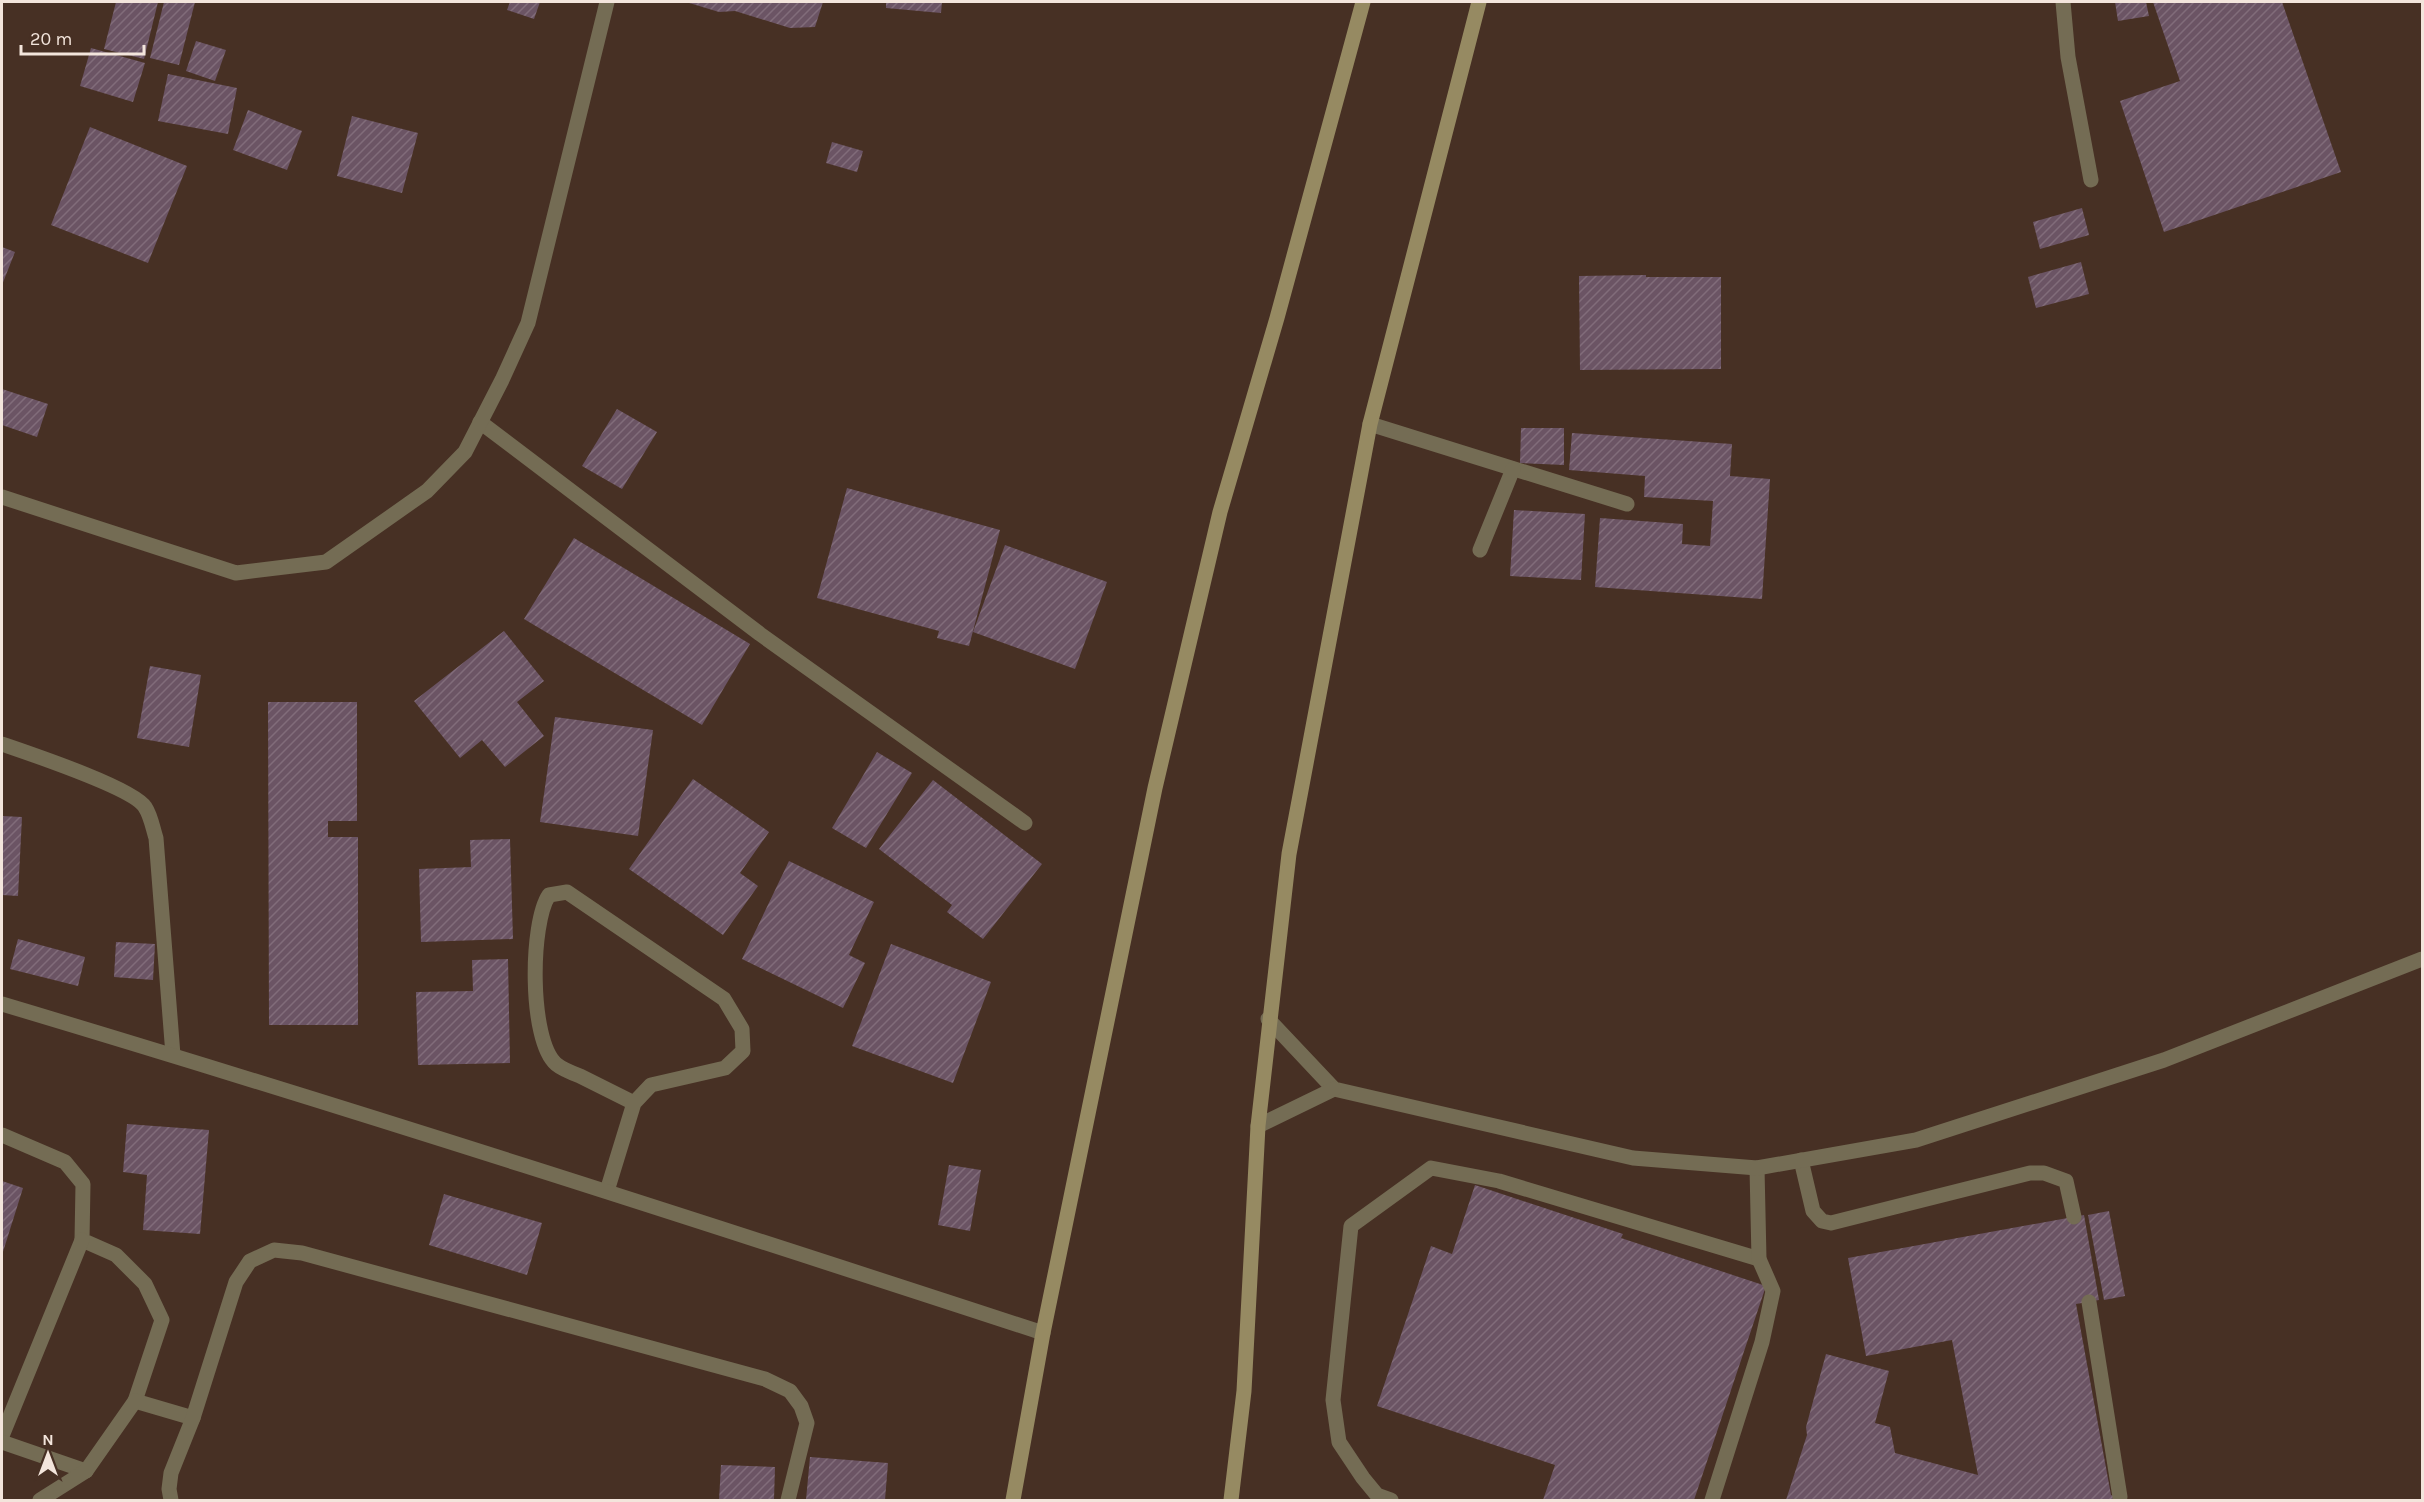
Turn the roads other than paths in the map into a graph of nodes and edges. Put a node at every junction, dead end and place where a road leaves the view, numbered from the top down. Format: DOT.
graph roads {
  1 [pos="607,2"];
  2 [pos="1363,2"];
  3 [pos="1479,2"];
  4 [pos="2063,2"];
  5 [pos="2091,180"];
  6 [pos="480,422"];
  7 [pos="1370,424"];
  8 [pos="1513,469"];
  9 [pos="2,497"];
  10 [pos="1627,504"];
  11 [pos="1480,550"];
  12 [pos="2,744"];
  13 [pos="1025,823"];
  14 [pos="2422,959"];
  15 [pos="2,1004"];
  16 [pos="1268,1019"];
  17 [pos="173,1055"];
  18 [pos="1334,1089"];
  19 [pos="634,1103"];
  20 [pos="1258,1126"];
  21 [pos="2,1134"];
  22 [pos="1801,1160"];
  23 [pos="1757,1168"];
  24 [pos="607,1191"];
  25 [pos="2074,1217"];
  26 [pos="82,1240"];
  27 [pos="1759,1259"];
  28 [pos="2088,1302"];
  29 [pos="1043,1333"];
  30 [pos="135,1401"];
  31 [pos="193,1418"];
  32 [pos="2,1436"];
  33 [pos="2,1442"];
  34 [pos="86,1471"];
  35 [pos="2120,1497"];
  36 [pos="40,1500"];
  37 [pos="171,1500"];
  38 [pos="788,1500"];
  39 [pos="1014,1500"];
  40 [pos="1231,1500"];
  41 [pos="1391,1500"];
  42 [pos="1712,1500"];
  1 -- 6 [label="street"];
  2 -- 29 [label="street"];
  3 -- 7 [label="street"];
  4 -- 5 [label="street"];
  6 -- 9 [label="street"];
  6 -- 13 [label="street"];
  7 -- 8 [label="street"];
  7 -- 16 [label="street"];
  8 -- 10 [label="street"];
  8 -- 11 [label="street"];
  12 -- 17 [label="street"];
  14 -- 22 [label="street"];
  15 -- 17 [label="street"];
  16 -- 18 [label="street"];
  16 -- 20 [label="street"];
  17 -- 24 [label="street"];
  18 -- 20 [label="street"];
  18 -- 23 [label="street"];
  19 -- 19 [label="street"];
  19 -- 24 [label="street"];
  20 -- 40 [label="street"];
  21 -- 26 [label="street"];
  22 -- 23 [label="street"];
  22 -- 25 [label="street"];
  23 -- 27 [label="street"];
  24 -- 29 [label="street"];
  26 -- 30 [label="street"];
  26 -- 32 [label="street"];
  27 -- 41 [label="street"];
  27 -- 42 [label="street"];
  28 -- 35 [label="street"];
  29 -- 39 [label="street"];
  30 -- 31 [label="street"];
  30 -- 34 [label="street"];
  31 -- 37 [label="street"];
  31 -- 38 [label="street"];
  33 -- 34 [label="street"];
  34 -- 36 [label="street"];
}
